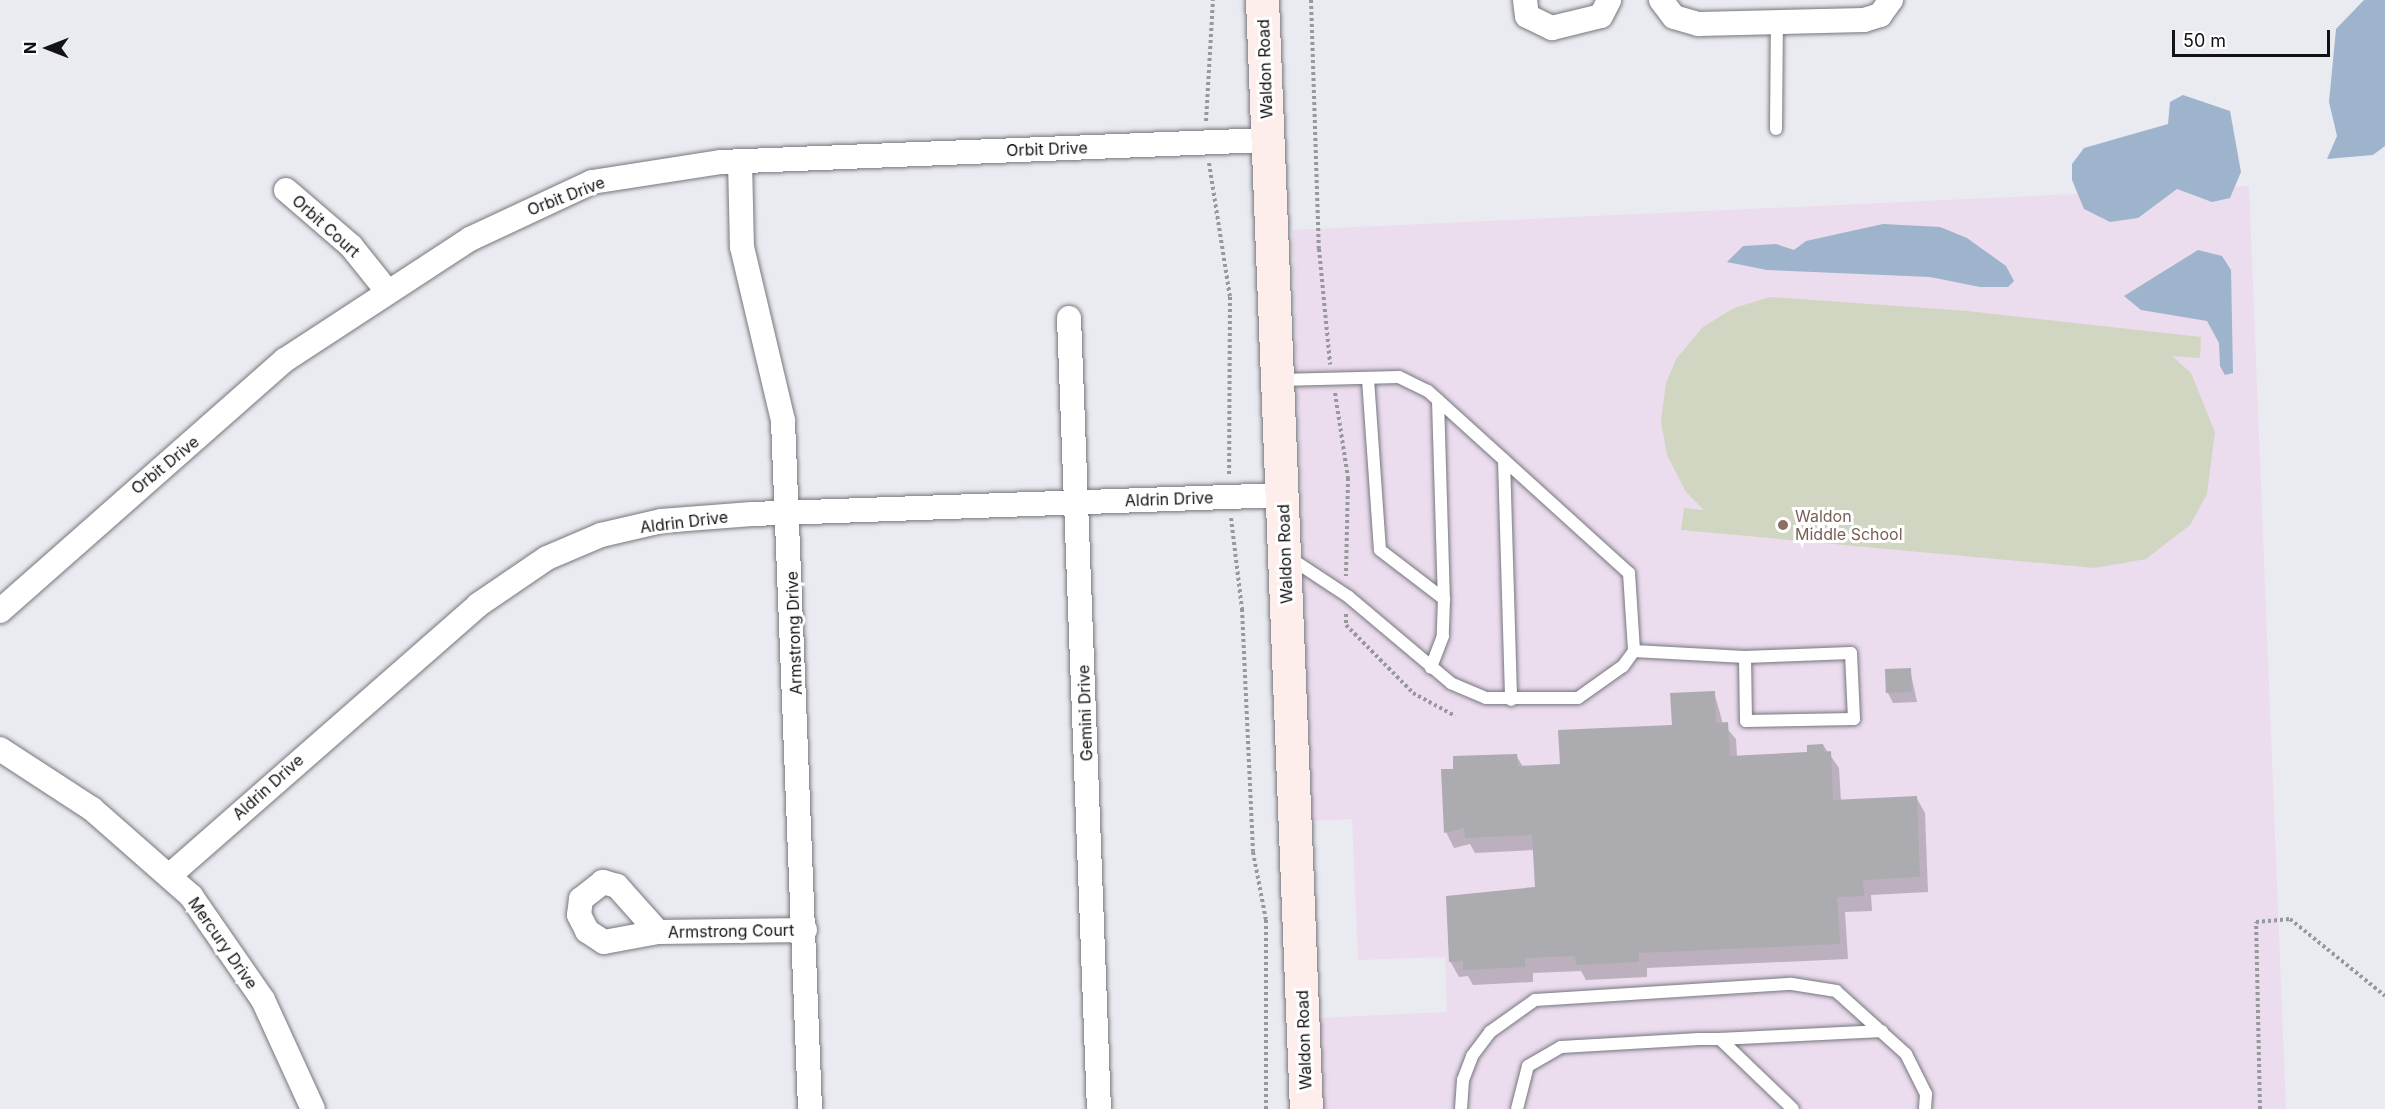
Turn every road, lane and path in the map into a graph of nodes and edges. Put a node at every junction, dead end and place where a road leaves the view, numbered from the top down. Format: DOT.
graph roads {
  1 [pos="1213,0"];
  2 [pos="1262,0"];
  3 [pos="1311,0"];
  4 [pos="1525,0"];
  5 [pos="1609,0"];
  6 [pos="1661,0"];
  7 [pos="1891,0"];
  8 [pos="1777,22"];
  9 [pos="1776,129"];
  10 [pos="1267,140"];
  11 [pos="1205,142"];
  12 [pos="740,161"];
  13 [pos="286,190"];
  14 [pos="387,291"];
  15 [pos="1069,318"];
  16 [pos="1368,378"];
  17 [pos="1332,379"];
  18 [pos="1278,380"];
  19 [pos="1438,400"];
  20 [pos="1504,459"];
  21 [pos="1282,495"];
  22 [pos="1230,496"];
  23 [pos="1076,503"];
  24 [pos="789,514"];
  25 [pos="1285,554"];
  26 [pos="1346,595"];
  27 [pos="1444,599"];
  28 [pos="0,611"];
  29 [pos="1634,651"];
  30 [pos="1745,657"];
  31 [pos="1431,668"];
  32 [pos="1511,700"];
  33 [pos="1455,716"];
  34 [pos="0,749"];
  35 [pos="170,875"];
  36 [pos="805,930"];
  37 [pos="658,932"];
  38 [pos="2385,996"];
  39 [pos="1882,1031"];
  40 [pos="1720,1040"];
  41 [pos="313,1109"];
  42 [pos="810,1109"];
  43 [pos="1099,1109"];
  44 [pos="1266,1109"];
  45 [pos="1306,1109"];
  46 [pos="1461,1109"];
  47 [pos="1517,1109"];
  48 [pos="1793,1109"];
  49 [pos="1925,1109"];
  50 [pos="2260,1109"];
  1 -- 11 [label="path"];
  2 -- 10 [label="street, Waldon Road"];
  3 -- 17 [label="path"];
  4 -- 5 [label="street"];
  6 -- 8 [label="street"];
  7 -- 8 [label="street"];
  8 -- 9 [label="lane"];
  10 -- 11 [label="street, Orbit Drive"];
  10 -- 18 [label="street, Waldon Road"];
  11 -- 12 [label="street, Orbit Drive"];
  11 -- 22 [label="path"];
  12 -- 14 [label="street, Orbit Drive"];
  12 -- 24 [label="street, Armstrong Drive"];
  13 -- 14 [label="street, Orbit Court"];
  14 -- 28 [label="street, Orbit Drive"];
  15 -- 23 [label="street, Gemini Drive"];
  16 -- 17 [label="lane"];
  16 -- 19 [label="lane"];
  16 -- 27 [label="lane"];
  17 -- 18 [label="lane"];
  17 -- 26 [label="path"];
  18 -- 21 [label="street, Waldon Road"];
  19 -- 20 [label="lane"];
  19 -- 27 [label="lane"];
  20 -- 29 [label="lane"];
  20 -- 32 [label="lane"];
  21 -- 22 [label="street, Aldrin Drive"];
  21 -- 25 [label="street, Waldon Road"];
  22 -- 23 [label="street, Aldrin Drive"];
  22 -- 44 [label="path"];
  23 -- 24 [label="street, Aldrin Drive"];
  23 -- 43 [label="street, Gemini Drive"];
  24 -- 35 [label="street, Aldrin Drive"];
  24 -- 36 [label="street, Armstrong Drive"];
  25 -- 26 [label="lane"];
  25 -- 45 [label="street, Waldon Road"];
  26 -- 31 [label="lane"];
  26 -- 33 [label="path"];
  27 -- 31 [label="lane"];
  29 -- 30 [label="lane"];
  29 -- 32 [label="lane"];
  30 -- 30 [label="lane"];
  31 -- 32 [label="lane"];
  34 -- 35 [label="street, Mercury Drive"];
  35 -- 41 [label="street, Mercury Drive"];
  36 -- 37 [label="street, Armstrong Court"];
  36 -- 42 [label="street, Armstrong Drive"];
  38 -- 50 [label="path"];
  39 -- 40 [label="lane"];
  39 -- 46 [label="lane"];
  39 -- 49 [label="lane"];
  40 -- 47 [label="lane"];
  40 -- 48 [label="lane"];
}
